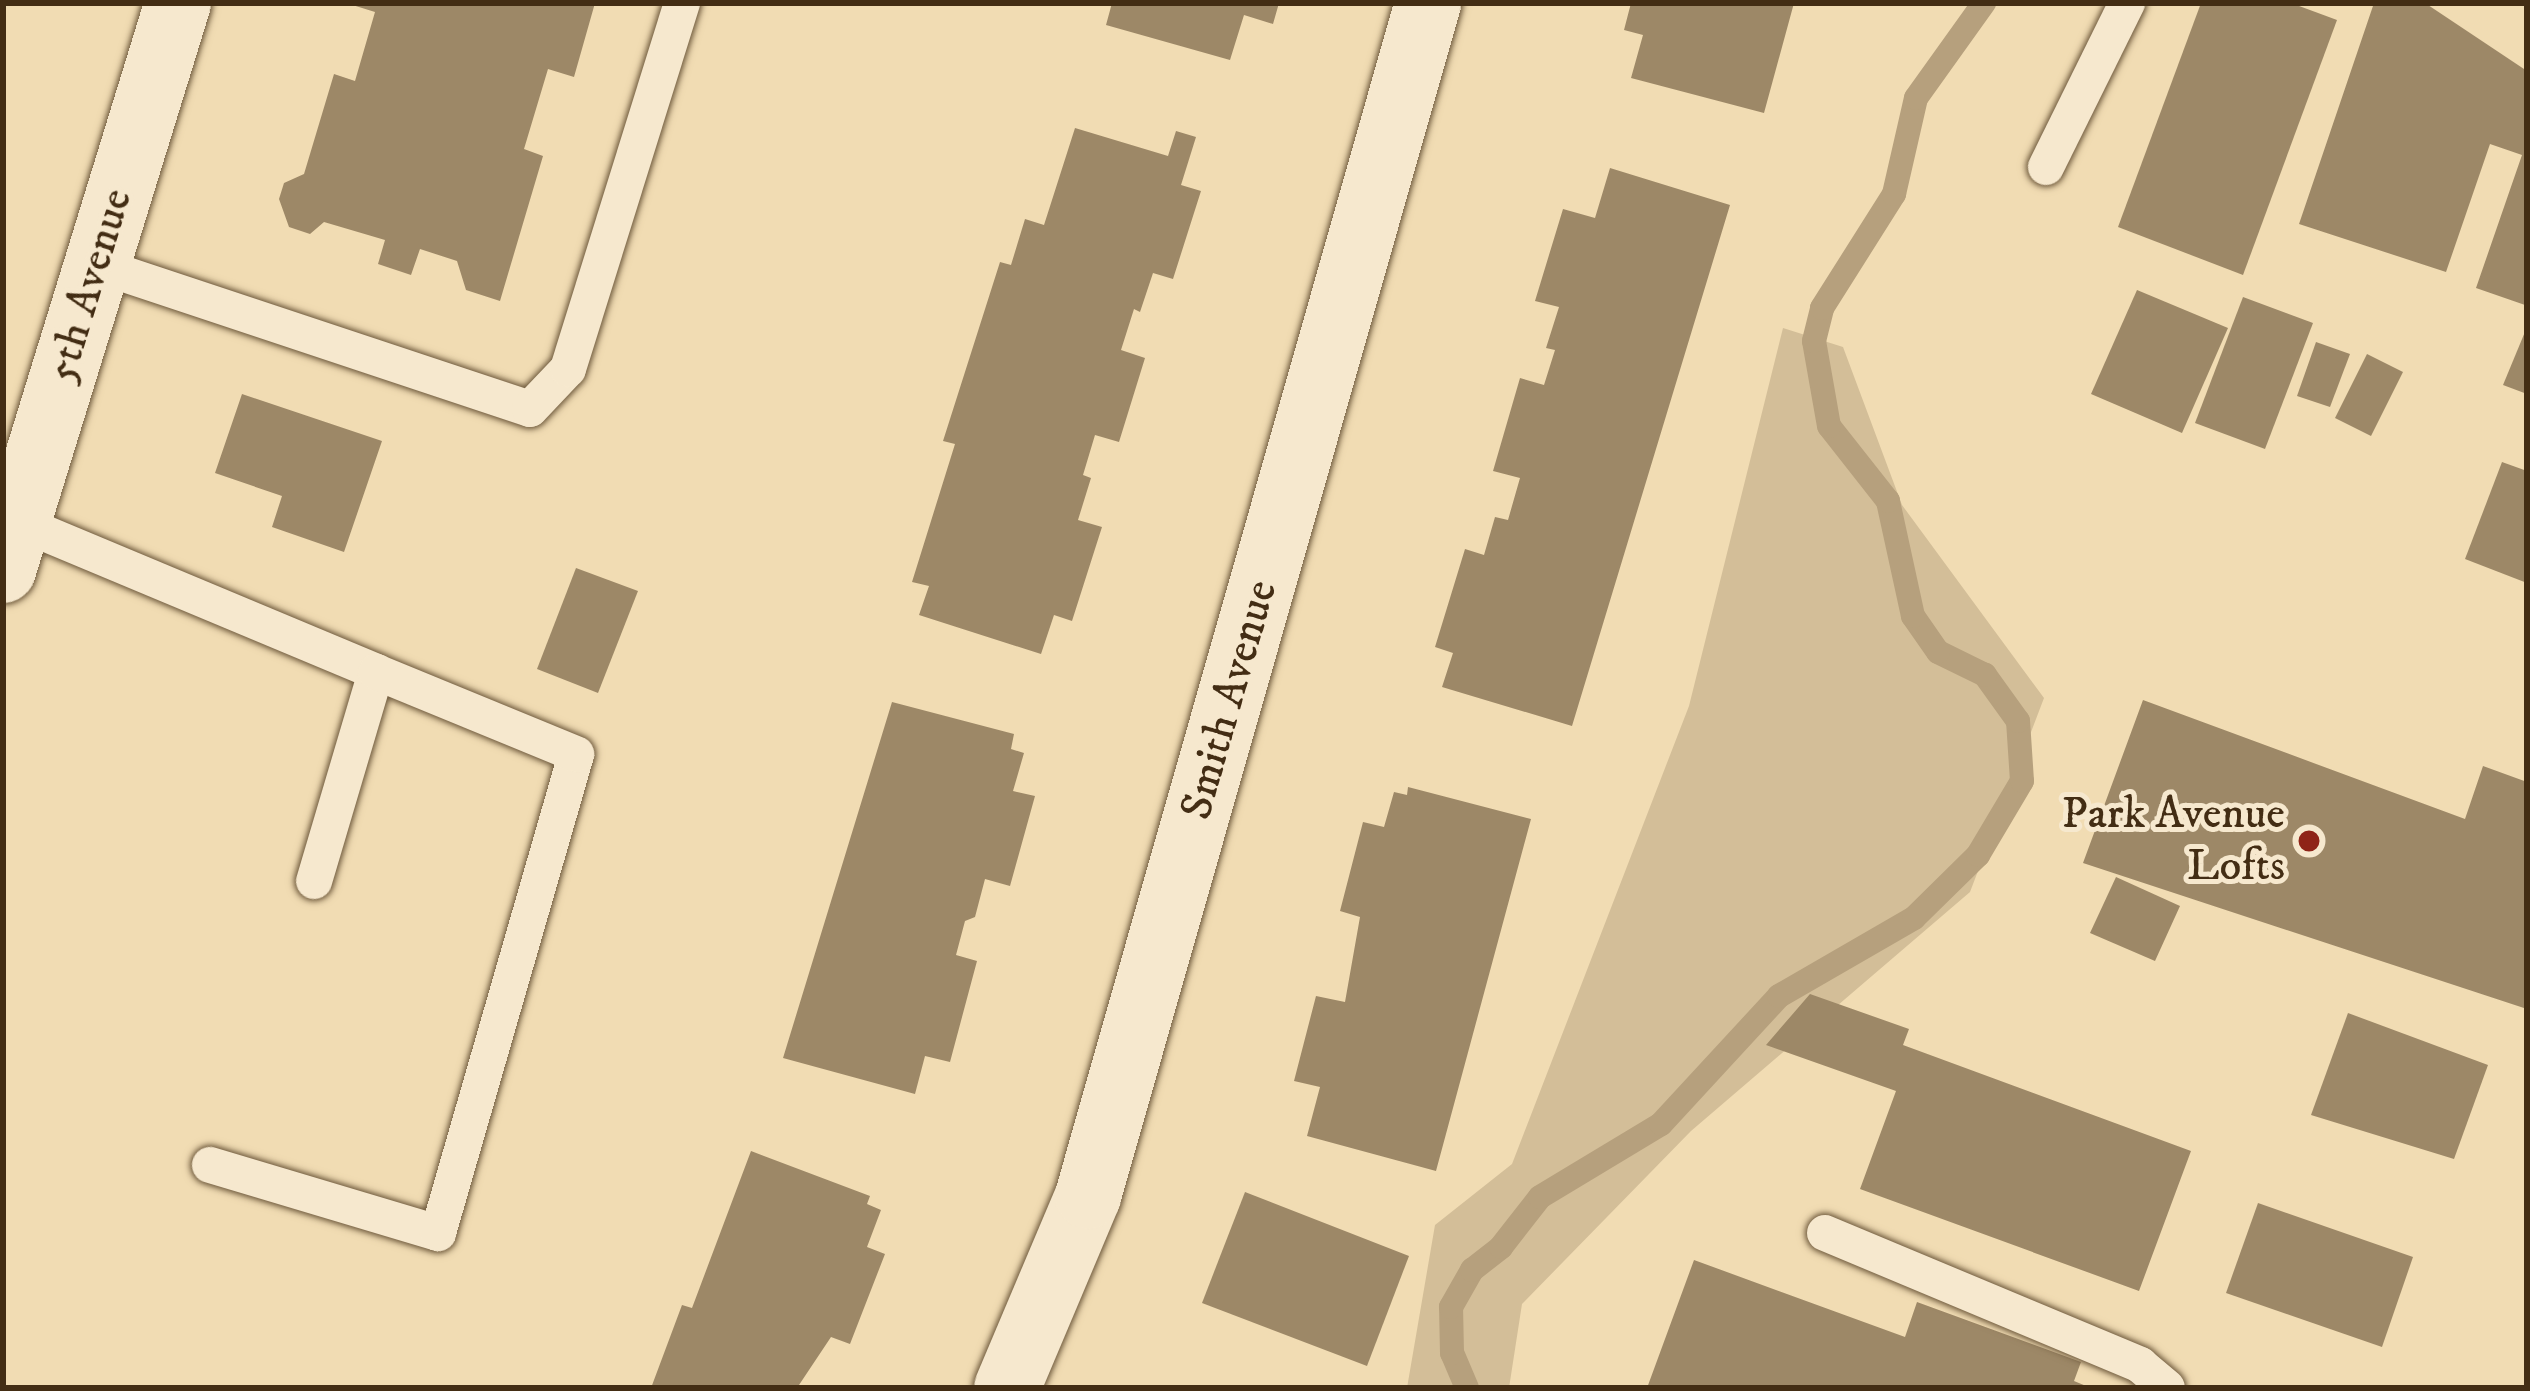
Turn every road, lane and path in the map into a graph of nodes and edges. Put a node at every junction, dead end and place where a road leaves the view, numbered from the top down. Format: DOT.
graph roads {
  1 [pos="178,3"];
  2 [pos="682,3"];
  3 [pos="1428,3"];
  4 [pos="2127,3"];
  5 [pos="2046,166"];
  6 [pos="97,265"];
  7 [pos="10,546"];
  8 [pos="376,671"];
  9 [pos="314,881"];
  10 [pos="211,1165"];
  11 [pos="1825,1233"];
  12 [pos="1007,1388"];
  13 [pos="2167,1388"];
  1 -- 6 [label="street, 5th Avenue"];
  2 -- 6 [label="lane"];
  3 -- 12 [label="street, Smith Avenue"];
  4 -- 5 [label="lane"];
  6 -- 7 [label="street, 5th Avenue"];
  7 -- 8 [label="lane"];
  8 -- 9 [label="lane"];
  8 -- 10 [label="lane"];
  11 -- 13 [label="lane"];
}
